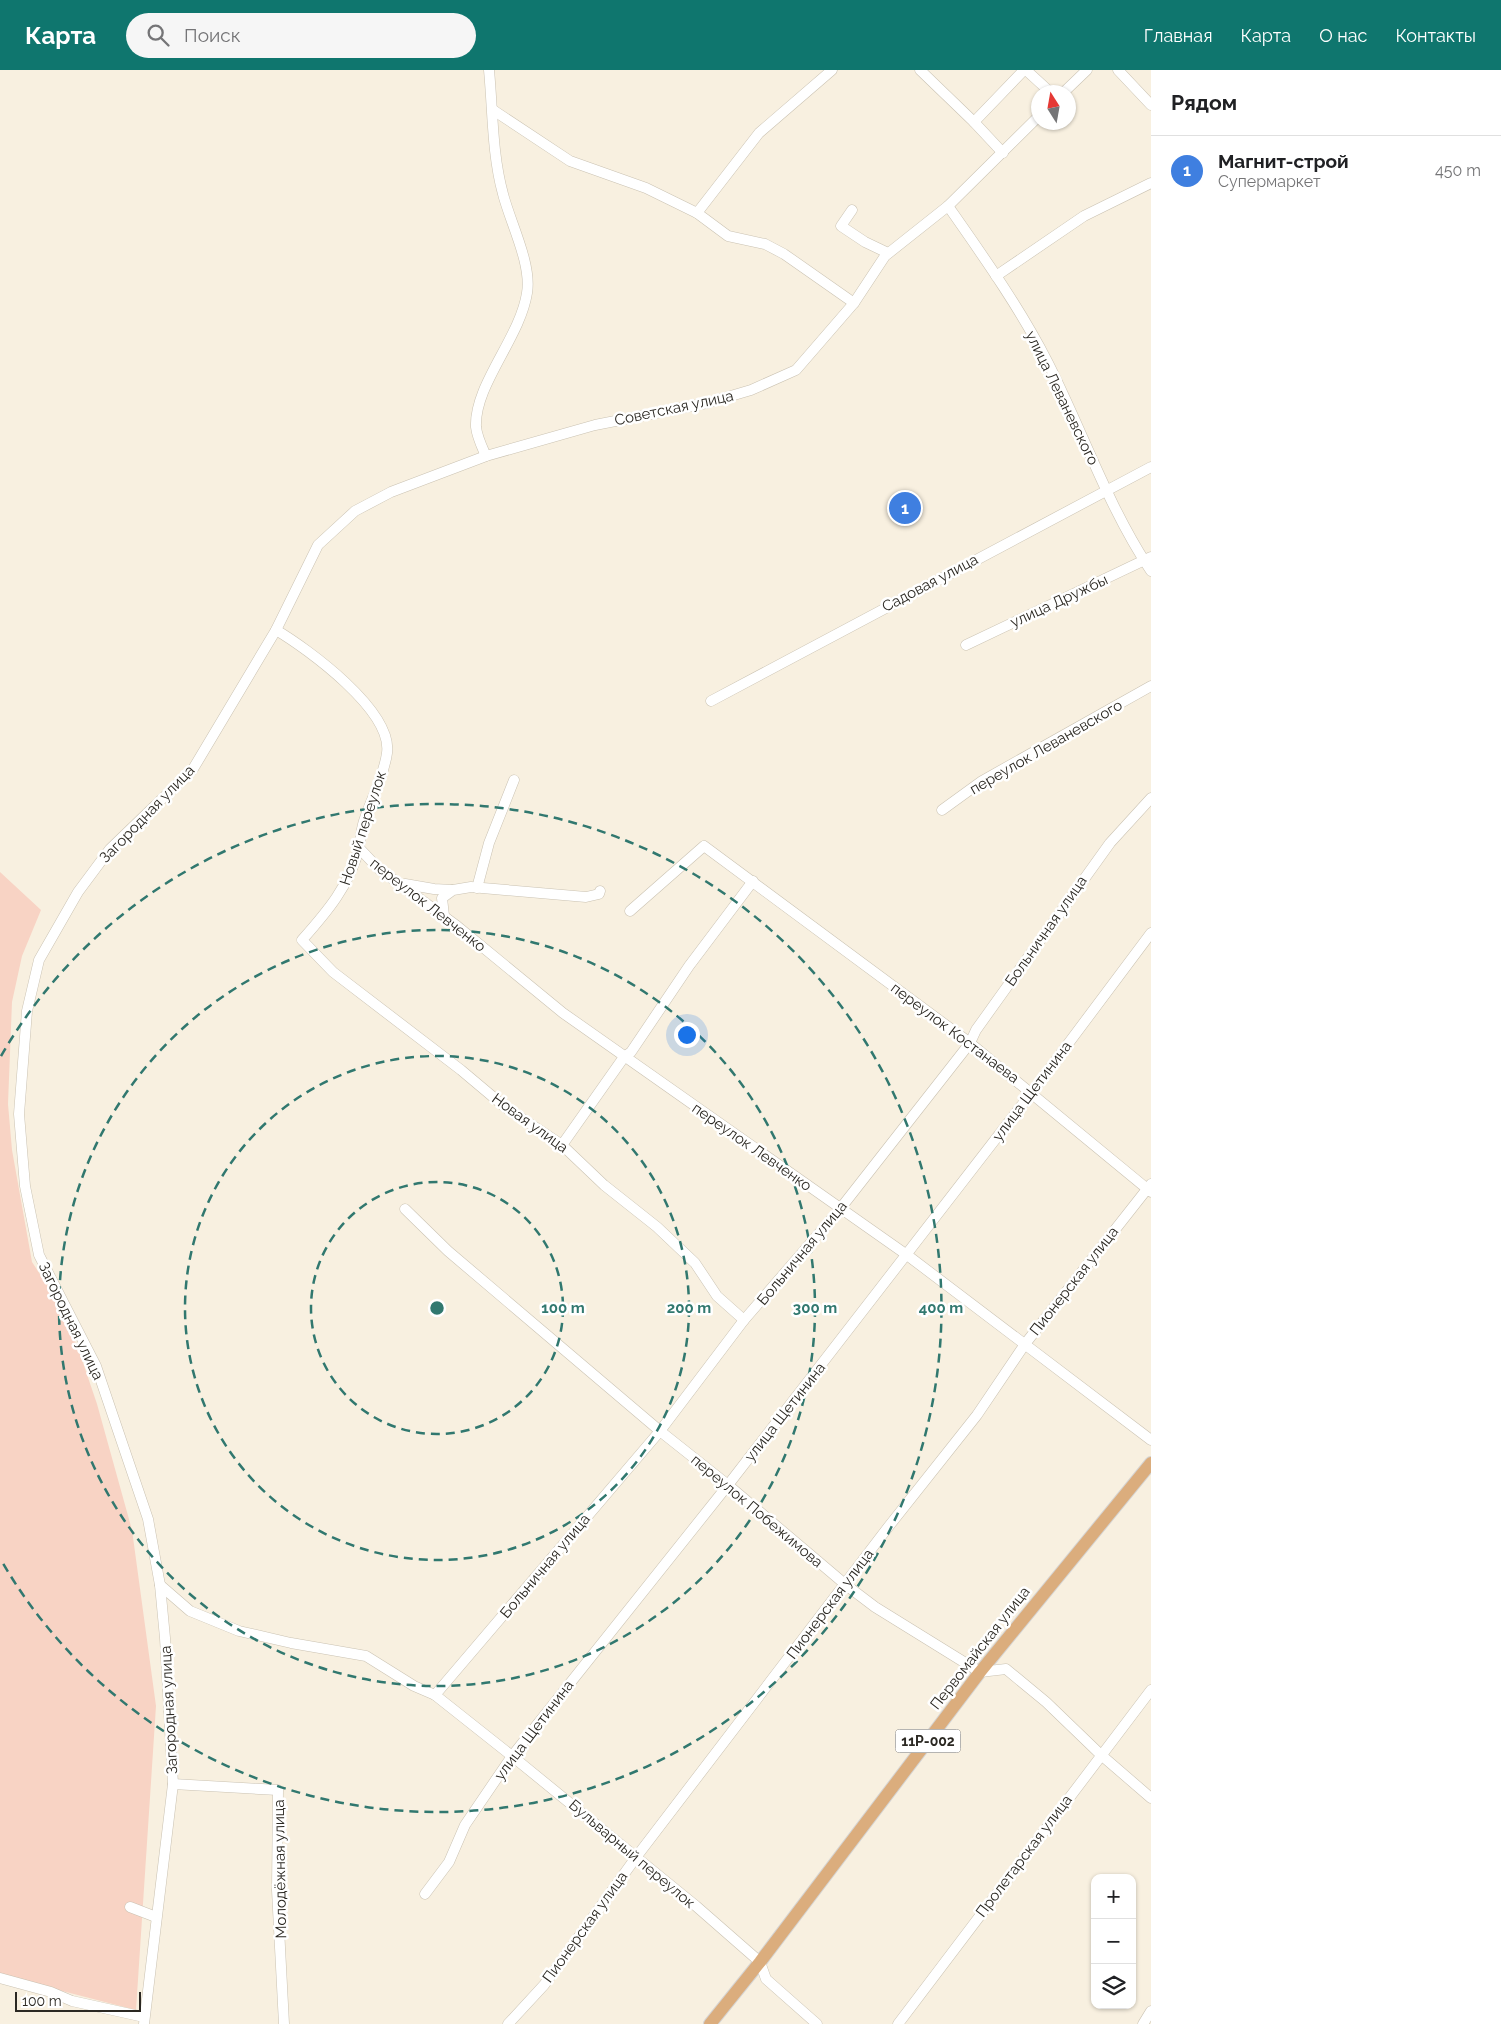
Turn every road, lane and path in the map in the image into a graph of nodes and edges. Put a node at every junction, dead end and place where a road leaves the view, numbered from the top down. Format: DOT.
graph roads {
  1 [pos="489,70"];
  2 [pos="832,70"];
  3 [pos="920,70"];
  4 [pos="1025,70"];
  5 [pos="1087,70"];
  6 [pos="1118,70"];
  7 [pos="1042,85"];
  8 [pos="1071,85"];
  9 [pos="1151,105"];
  10 [pos="493,110"];
  11 [pos="974,122"];
  12 [pos="1031,124"];
  13 [pos="1003,153"];
  14 [pos="1151,183"];
  15 [pos="948,206"];
  16 [pos="852,210"];
  17 [pos="697,213"];
  18 [pos="888,253"];
  19 [pos="996,276"];
  20 [pos="854,303"];
  21 [pos="486,456"];
  22 [pos="1151,467"];
  23 [pos="1106,489"];
  24 [pos="1147,559"];
  25 [pos="1151,571"];
  26 [pos="276,630"];
  27 [pos="966,645"];
  28 [pos="1151,686"];
  29 [pos="711,701"];
  30 [pos="514,780"];
  31 [pos="1151,798"];
  32 [pos="942,810"];
  33 [pos="359,848"];
  34 [pos="753,881"];
  35 [pos="399,883"];
  36 [pos="477,888"];
  37 [pos="453,890"];
  38 [pos="600,891"];
  39 [pos="630,911"];
  40 [pos="444,916"];
  41 [pos="1151,933"];
  42 [pos="302,940"];
  43 [pos="970,1043"];
  44 [pos="624,1057"];
  45 [pos="1032,1092"];
  46 [pos="562,1144"];
  47 [pos="1150,1188"];
  48 [pos="840,1209"];
  49 [pos="404,1210"];
  50 [pos="907,1255"];
  51 [pos="744,1320"];
  52 [pos="1025,1344"];
  53 [pos="660,1432"];
  54 [pos="1151,1440"];
  55 [pos="1151,1463"];
  56 [pos="728,1485"];
  57 [pos="160,1585"];
  58 [pos="846,1585"];
  59 [pos="980,1672"];
  60 [pos="1151,1690"];
  61 [pos="435,1695"];
  62 [pos="1100,1754"];
  63 [pos="512,1756"];
  64 [pos="173,1784"];
  65 [pos="1151,1798"];
  66 [pos="637,1856"];
  67 [pos="425,1894"];
  68 [pos="130,1907"];
  69 [pos="156,1917"];
  70 [pos="760,1962"];
  71 [pos="0,1978"];
  72 [pos="1151,2010"];
  73 [pos="144,2020"];
  74 [pos="284,2024"];
  75 [pos="508,2024"];
  76 [pos="710,2024"];
  77 [pos="817,2024"];
  78 [pos="898,2024"];
  79 [pos="1142,2024"];
  1 -- 10 [label="street"];
  2 -- 17 [label="street"];
  3 -- 11 [label="street"];
  4 -- 7 [label="street"];
  4 -- 11 [label="street"];
  5 -- 8 [label="street"];
  6 -- 9 [label="street"];
  10 -- 17 [label="street"];
  10 -- 21 [label="street"];
  11 -- 13 [label="street"];
  12 -- 13 [label="street, Советская улица"];
  13 -- 15 [label="street, Советская улица"];
  14 -- 19 [label="street"];
  15 -- 18 [label="street, Советская улица"];
  15 -- 19 [label="street, улица Леваневского"];
  16 -- 18 [label="street"];
  17 -- 20 [label="street"];
  18 -- 20 [label="street, Советская улица"];
  19 -- 23 [label="street, улица Леваневского"];
  20 -- 21 [label="street, Советская улица"];
  21 -- 26 [label="street, Советская улица"];
  22 -- 23 [label="street, Садовая улица"];
  23 -- 24 [label="street, улица Леваневского"];
  23 -- 29 [label="street, Садовая улица"];
  24 -- 25 [label="street, улица Леваневского"];
  24 -- 27 [label="street, улица Дружбы"];
  26 -- 33 [label="street, Новый переулок"];
  26 -- 57 [label="street, Загородная улица"];
  28 -- 32 [label="street, переулок Леваневского"];
  30 -- 36 [label="street"];
  31 -- 43 [label="street, Больничная улица"];
  33 -- 35 [label="street, переулок Левченко"];
  33 -- 42 [label="street, Новый переулок"];
  34 -- 39 [label="street, переулок Костанаева"];
  34 -- 43 [label="street, переулок Костанаева"];
  34 -- 44 [label="street"];
  35 -- 37 [label="street"];
  35 -- 40 [label="street, переулок Левченко"];
  36 -- 37 [label="street"];
  36 -- 38 [label="street"];
  37 -- 40 [label="street"];
  40 -- 44 [label="street, переулок Левченко"];
  41 -- 45 [label="street, улица Щетинина"];
  42 -- 46 [label="street, Новая улица"];
  43 -- 45 [label="street, переулок Костанаева"];
  43 -- 48 [label="street, Больничная улица"];
  44 -- 46 [label="street"];
  44 -- 48 [label="street, переулок Левченко"];
  45 -- 47 [label="street, переулок Костанаева"];
  45 -- 50 [label="street, улица Щетинина"];
  46 -- 51 [label="street, Новая улица"];
  47 -- 52 [label="street, Пионерская улица"];
  48 -- 50 [label="street, переулок Левченко"];
  48 -- 51 [label="street, Больничная улица"];
  49 -- 53 [label="street, переулок Побежимова"];
  50 -- 52 [label="street, переулок Левченко"];
  50 -- 56 [label="street, улица Щетинина"];
  51 -- 53 [label="street, Больничная улица"];
  52 -- 54 [label="street, переулок Левченко"];
  52 -- 58 [label="street, Пионерская улица"];
  53 -- 56 [label="street, переулок Побежимова"];
  53 -- 61 [label="street, Больничная улица"];
  55 -- 59 [label="main road, Первомайская улица / 11Р-002"];
  56 -- 58 [label="street, переулок Побежимова"];
  56 -- 63 [label="street, улица Щетинина"];
  57 -- 61 [label="street, Бульварный переулок"];
  57 -- 64 [label="street, Загородная улица"];
  58 -- 59 [label="street, переулок Побежимова"];
  58 -- 66 [label="street, Пионерская улица"];
  59 -- 62 [label="street"];
  59 -- 70 [label="main road, Первомайская улица / 11Р-002"];
  60 -- 62 [label="street, Пролетарская улица"];
  61 -- 63 [label="street, Бульварный переулок"];
  62 -- 65 [label="street"];
  62 -- 78 [label="street, Пролетарская улица"];
  63 -- 66 [label="street, Бульварный переулок"];
  63 -- 67 [label="street, улица Щетинина"];
  64 -- 69 [label="street, Загородная улица"];
  64 -- 74 [label="street, Молодёжная улица"];
  66 -- 70 [label="street, Бульварный переулок"];
  66 -- 75 [label="street, Пионерская улица"];
  68 -- 69 [label="street"];
  69 -- 73 [label="street, Загородная улица"];
  70 -- 76 [label="main road, Первомайская улица / 11Р-002"];
  70 -- 77 [label="street, Бульварный переулок"];
  71 -- 73 [label="street"];
  72 -- 79 [label="street"];
}
